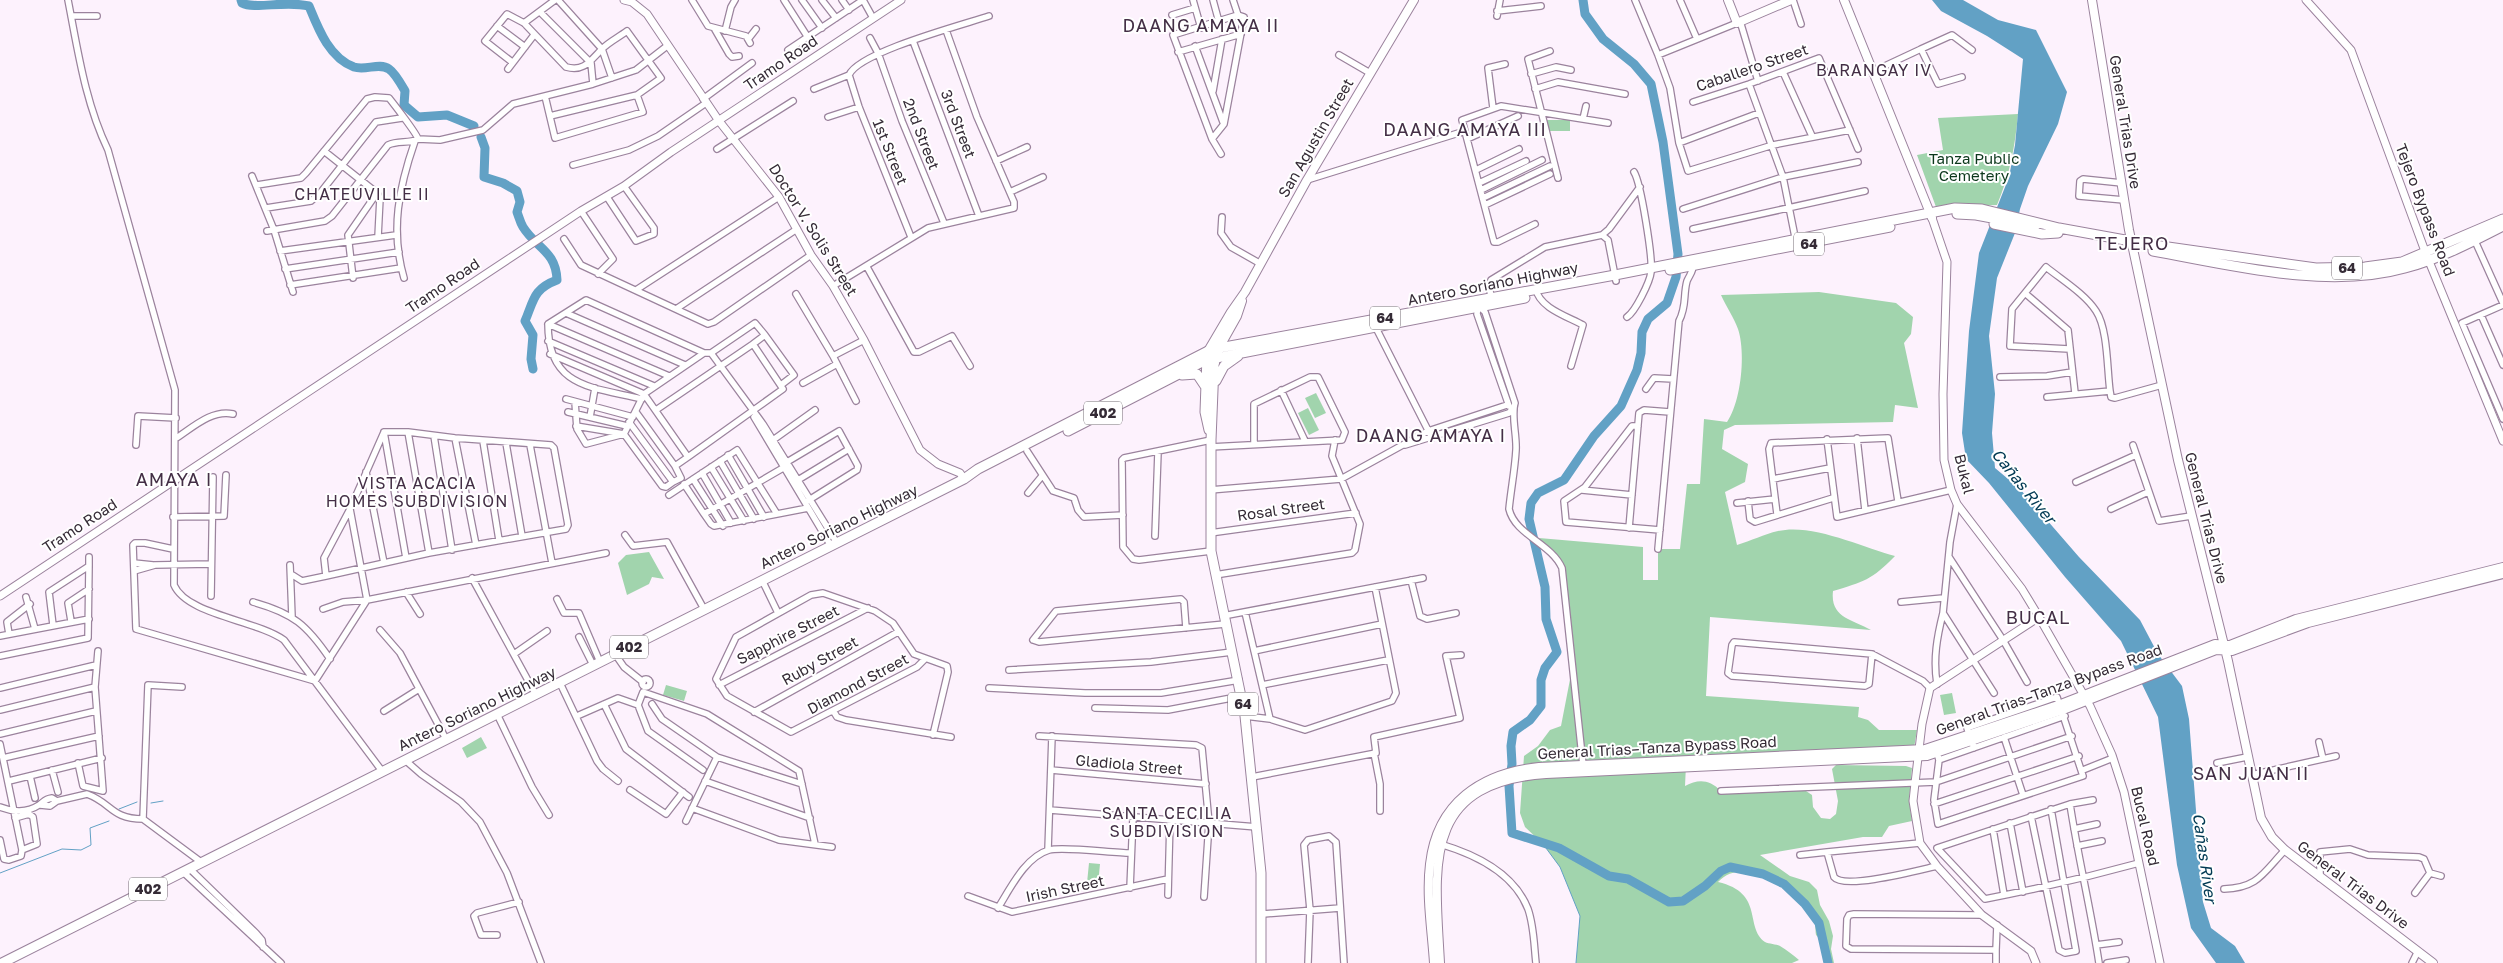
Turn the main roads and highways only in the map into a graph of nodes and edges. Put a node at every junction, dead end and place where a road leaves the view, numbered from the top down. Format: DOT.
graph roads {
  1 [pos="1414,0"];
  2 [pos="1728,0"];
  3 [pos="1792,0"];
  4 [pos="1844,0"];
  5 [pos="2092,0"];
  6 [pos="1781,2"];
  7 [pos="1931,215"];
  8 [pos="1980,215"];
  9 [pos="2503,219"];
  10 [pos="2503,226"];
  11 [pos="2059,230"];
  12 [pos="2132,245"];
  13 [pos="2427,257"];
  14 [pos="1245,292"];
  15 [pos="1374,323"];
  16 [pos="1219,348"];
  17 [pos="1242,353"];
  18 [pos="1210,356"];
  19 [pos="1180,375"];
  20 [pos="1210,388"];
  21 [pos="964,479"];
  22 [pos="2503,567"];
  23 [pos="2503,574"];
  24 [pos="2277,630"];
  25 [pos="2224,648"];
  26 [pos="1970,738"];
  27 [pos="1918,754"];
  28 [pos="1519,773"];
  29 [pos="1437,843"];
  30 [pos="2,963"];
  31 [pos="1261,963"];
  32 [pos="1434,963"];
  33 [pos="1440,963"];
  34 [pos="2433,963"];
  1 -- 14 [label="main road, San Agustin Street / 402"];
  2 -- 6 [label="main road"];
  3 -- 6 [label="main road"];
  4 -- 7 [label="main road"];
  5 -- 12 [label="main road, General Trias Drive"];
  7 -- 8 [label="main road, Antero Soriano Highway / 64"];
  7 -- 15 [label="main road, Antero Soriano Highway / 64"];
  8 -- 11 [label="main road, Antero Soriano Highway / 64"];
  8 -- 11 [label="main road, Antero Soriano Highway / 64"];
  9 -- 13 [label="main road, Antero Soriano Highway / 64"];
  10 -- 13 [label="main road, Antero Soriano Highway / 64"];
  11 -- 12 [label="main road, Antero Soriano Highway / 64"];
  12 -- 13 [label="main road, Antero Soriano Highway / 64"];
  12 -- 25 [label="main road, General Trias Drive"];
  14 -- 16 [label="main road, San Agustin Street / 402"];
  14 -- 18 [label="main road, San Agustin Street / 402"];
  15 -- 16 [label="main road, Antero Soriano Highway / 64"];
  15 -- 17 [label="main road, Antero Soriano Highway / 64"];
  16 -- 18 [label="main road, 64"];
  17 -- 18 [label="main road, Antero Soriano Highway / 64"];
  17 -- 20 [label="main road"];
  18 -- 19 [label="main road, Antero Soriano Highway / 402"];
  18 -- 20 [label="main road, 64"];
  18 -- 21 [label="main road, Antero Soriano Highway / 402"];
  19 -- 20 [label="main road"];
  19 -- 21 [label="main road, Antero Soriano Highway / 402"];
  20 -- 31 [label="main road, 64"];
  21 -- 30 [label="main road, Antero Soriano Highway / 402"];
  22 -- 24 [label="main road, General Trias–Tanza Bypass Road"];
  23 -- 24 [label="main road, General Trias–Tanza Bypass Road"];
  24 -- 25 [label="main road, General Trias–Tanza Bypass Road"];
  25 -- 26 [label="main road, General Trias–Tanza Bypass Road"];
  25 -- 34 [label="main road, General Trias Drive"];
  26 -- 27 [label="main road, General Trias–Tanza Bypass Road"];
  26 -- 27 [label="main road, General Trias–Tanza Bypass Road"];
  27 -- 28 [label="main road, General Trias–Tanza Bypass Road"];
  27 -- 28 [label="main road, General Trias–Tanza Bypass Road"];
  28 -- 29 [label="main road, General Trias–Tanza Bypass Road"];
  29 -- 32 [label="main road"];
  29 -- 33 [label="main road"];
}
